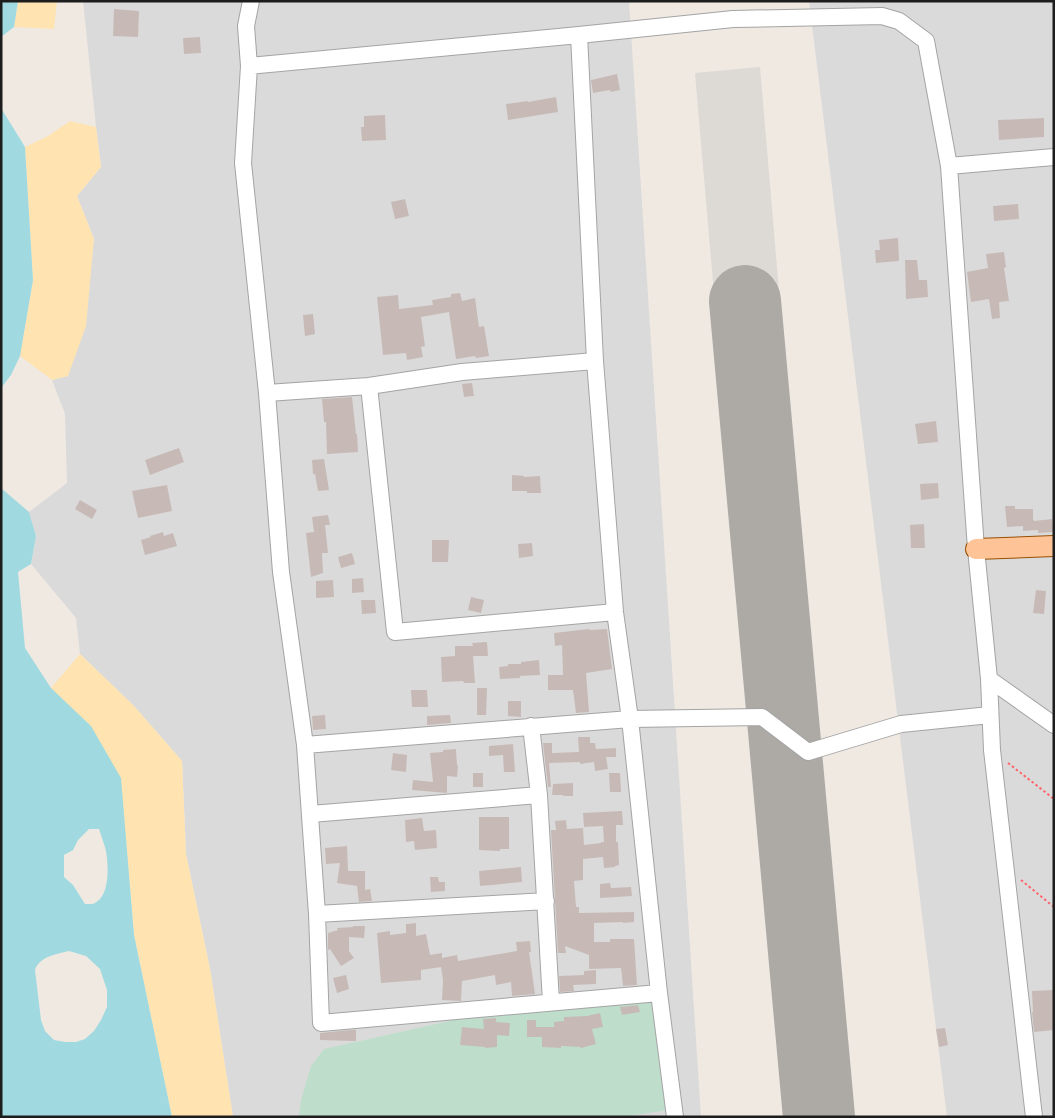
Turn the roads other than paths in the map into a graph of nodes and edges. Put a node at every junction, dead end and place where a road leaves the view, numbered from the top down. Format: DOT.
graph roads {
  1 [pos="251,1"];
  2 [pos="579,35"];
  3 [pos="249,66"];
  4 [pos="1054,157"];
  5 [pos="949,166"];
  6 [pos="595,361"];
  7 [pos="369,386"];
  8 [pos="267,393"];
  9 [pos="1054,546"];
  10 [pos="976,549"];
  11 [pos="615,612"];
  12 [pos="989,679"];
  13 [pos="990,715"];
  14 [pos="630,719"];
  15 [pos="1054,725"];
  16 [pos="531,726"];
  17 [pos="305,745"];
  18 [pos="539,795"];
  19 [pos="310,814"];
  20 [pos="546,900"];
  21 [pos="316,914"];
  22 [pos="660,993"];
  23 [pos="551,1002"];
  24 [pos="675,1117"];
  25 [pos="1034,1117"];
  1 -- 3 [label="street"];
  2 -- 3 [label="street"];
  2 -- 5 [label="street"];
  2 -- 6 [label="street"];
  3 -- 8 [label="street"];
  4 -- 5 [label="street"];
  5 -- 10 [label="street"];
  6 -- 7 [label="street"];
  6 -- 11 [label="street"];
  7 -- 8 [label="street"];
  7 -- 11 [label="street"];
  8 -- 17 [label="street"];
  9 -- 10 [label="main road"];
  10 -- 12 [label="street"];
  11 -- 14 [label="street"];
  12 -- 13 [label="street"];
  12 -- 15 [label="street"];
  13 -- 14 [label="street"];
  13 -- 25 [label="street"];
  14 -- 16 [label="street"];
  14 -- 22 [label="street"];
  16 -- 17 [label="street"];
  16 -- 18 [label="street"];
  17 -- 19 [label="street"];
  18 -- 19 [label="street"];
  18 -- 20 [label="street"];
  19 -- 21 [label="street"];
  20 -- 21 [label="street"];
  20 -- 23 [label="street"];
  21 -- 23 [label="street"];
  22 -- 23 [label="street"];
  22 -- 24 [label="street"];
}
